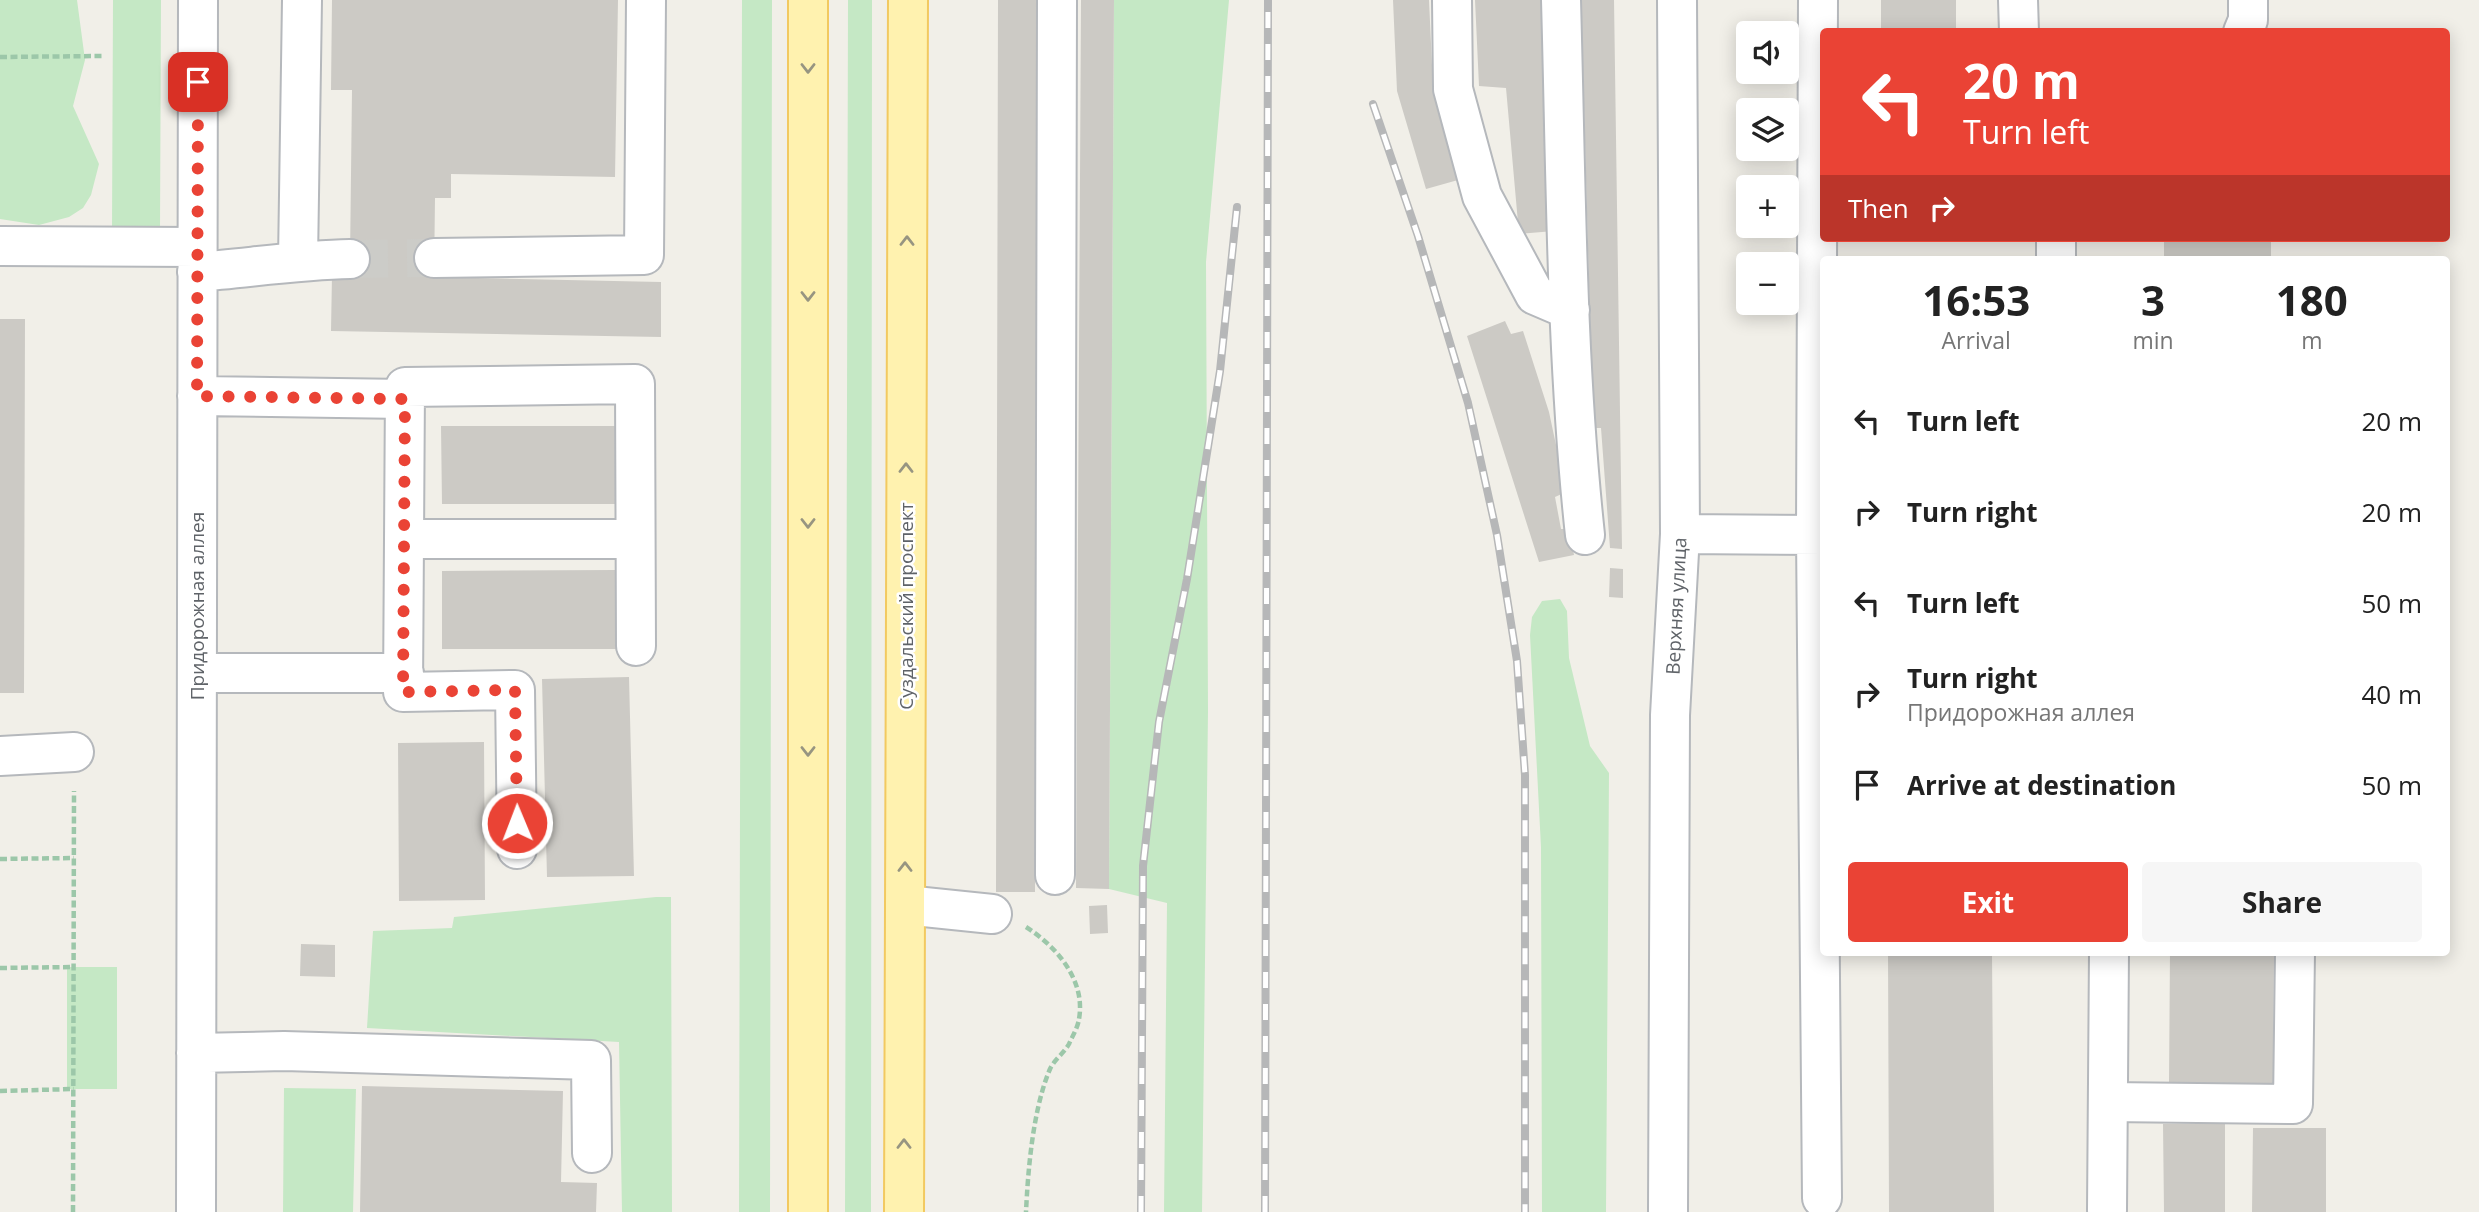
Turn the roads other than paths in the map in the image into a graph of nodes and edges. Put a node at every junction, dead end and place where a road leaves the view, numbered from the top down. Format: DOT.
graph roads {
  1 [pos="198,0"];
  2 [pos="302,0"];
  3 [pos="646,0"];
  4 [pos="808,0"];
  5 [pos="908,0"];
  6 [pos="1057,0"];
  7 [pos="1452,0"];
  8 [pos="1561,0"];
  9 [pos="1677,0"];
  10 [pos="1818,0"];
  11 [pos="2018,0"];
  12 [pos="2248,0"];
  13 [pos="2019,28"];
  14 [pos="2245,28"];
  15 [pos="0,246"];
  16 [pos="433,258"];
  17 [pos="197,259"];
  18 [pos="350,259"];
  19 [pos="298,260"];
  20 [pos="1570,310"];
  21 [pos="197,396"];
  22 [pos="405,399"];
  23 [pos="1680,534"];
  24 [pos="1585,535"];
  25 [pos="1820,535"];
  26 [pos="404,539"];
  27 [pos="635,539"];
  28 [pos="636,646"];
  29 [pos="197,673"];
  30 [pos="404,673"];
  31 [pos="74,751"];
  32 [pos="0,757"];
  33 [pos="517,849"];
  34 [pos="1055,875"];
  35 [pos="905,905"];
  36 [pos="992,914"];
  37 [pos="1821,956"];
  38 [pos="2109,956"];
  39 [pos="2295,956"];
  40 [pos="196,1052"];
  41 [pos="2108,1102"];
  42 [pos="592,1153"];
  43 [pos="1822,1198"];
  44 [pos="2107,1210"];
  45 [pos="195,1212"];
  46 [pos="808,1212"];
  47 [pos="904,1212"];
  48 [pos="1668,1212"];
  1 -- 17 [label="street, Придорожная аллея"];
  2 -- 19 [label="street"];
  3 -- 16 [label="street"];
  4 -- 46 [label="main road, one-way"];
  35 -- 5 [label="main road, Суздальский проспект, one-way"];
  6 -- 34 [label="street"];
  7 -- 20 [label="street"];
  8 -- 20 [label="street"];
  9 -- 23 [label="street, Верхняя улица"];
  10 -- 25 [label="street"];
  11 -- 13 [label="street"];
  12 -- 14 [label="street"];
  15 -- 17 [label="street"];
  17 -- 19 [label="street"];
  17 -- 21 [label="street, Придорожная аллея"];
  18 -- 19 [label="street"];
  20 -- 24 [label="street"];
  21 -- 22 [label="street"];
  21 -- 29 [label="street, Придорожная аллея"];
  22 -- 26 [label="street"];
  22 -- 27 [label="street"];
  23 -- 25 [label="street"];
  23 -- 48 [label="street, Верхняя улица"];
  26 -- 27 [label="street"];
  26 -- 30 [label="street"];
  27 -- 28 [label="street"];
  29 -- 30 [label="street"];
  29 -- 40 [label="street, Придорожная аллея"];
  30 -- 33 [label="street"];
  31 -- 32 [label="street"];
  35 -- 36 [label="street"];
  47 -- 35 [label="main road, Суздальский проспект, one-way"];
  37 -- 43 [label="street"];
  38 -- 41 [label="street"];
  39 -- 41 [label="street"];
  40 -- 42 [label="street"];
  40 -- 45 [label="street, Придорожная аллея"];
  41 -- 44 [label="street"];
}
